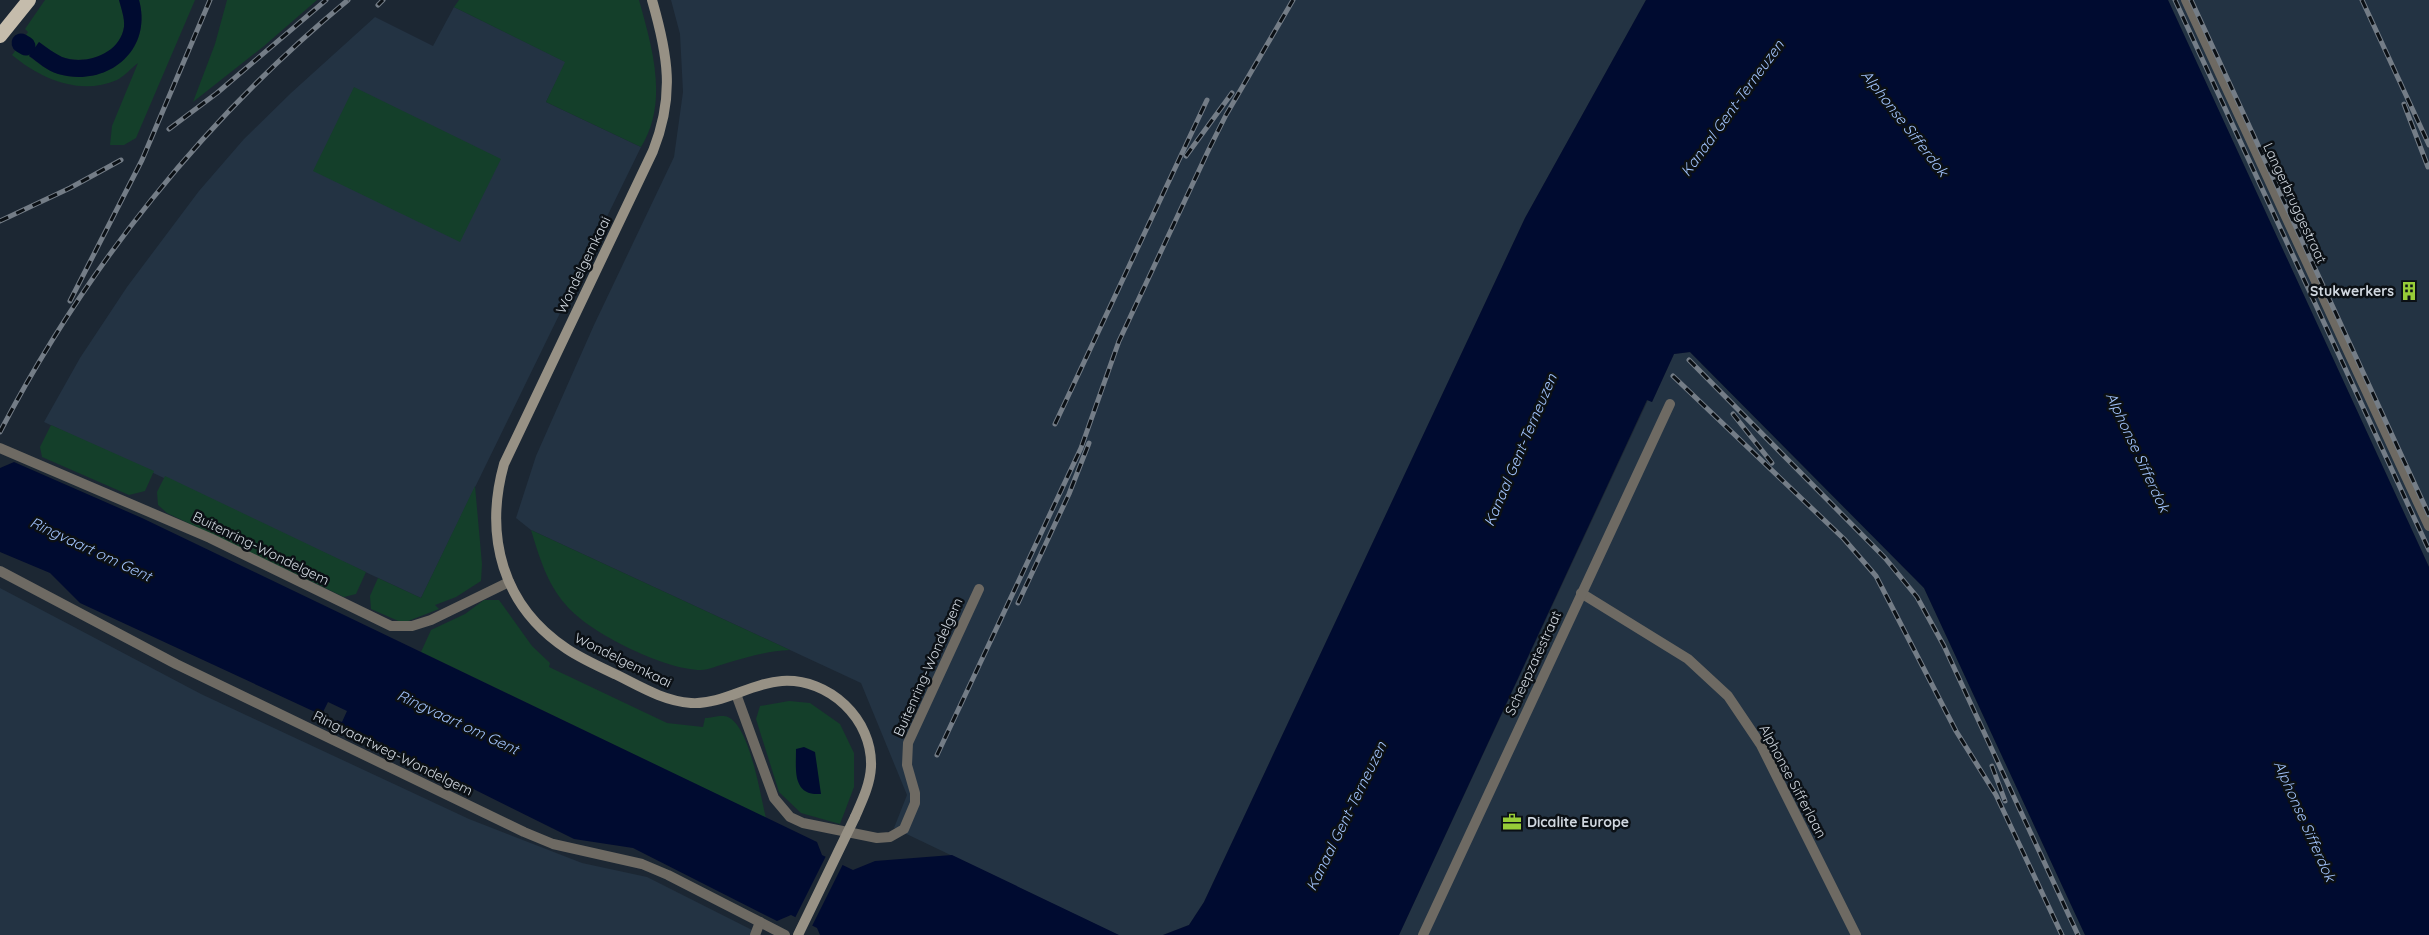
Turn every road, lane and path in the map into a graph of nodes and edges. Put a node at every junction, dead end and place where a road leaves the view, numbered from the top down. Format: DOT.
graph roads {
  1 [pos="652,0"];
  2 [pos="2186,0"];
  3 [pos="26,3"];
  4 [pos="0,36"];
  5 [pos="1670,404"];
  6 [pos="0,448"];
  7 [pos="2429,526"];
  8 [pos="0,571"];
  9 [pos="509,582"];
  10 [pos="978,589"];
  11 [pos="1581,593"];
  12 [pos="736,694"];
  13 [pos="760,922"];
  14 [pos="755,935"];
  15 [pos="785,935"];
  16 [pos="798,935"];
  17 [pos="1423,935"];
  18 [pos="1856,935"];
  1 -- 9 [label="main road, Wondelgemkaai"];
  2 -- 7 [label="street, Langerbruggestraat"];
  3 -- 4 [label="highway"];
  5 -- 11 [label="street, Scheepzatestraat"];
  6 -- 9 [label="street, Buitenring-Wondelgem"];
  8 -- 13 [label="street, Ringvaartweg-Wondelgem"];
  9 -- 12 [label="main road, Wondelgemkaai"];
  10 -- 12 [label="street, Buitenring-Wondelgem"];
  11 -- 17 [label="street, Scheepzatestraat"];
  11 -- 18 [label="street, Alphonse Sifferlaan"];
  12 -- 16 [label="main road, Wondelgemkaai, bridge"];
  13 -- 14 [label="street"];
  13 -- 15 [label="street, Ringvaartweg-Wondelgem"];
}
